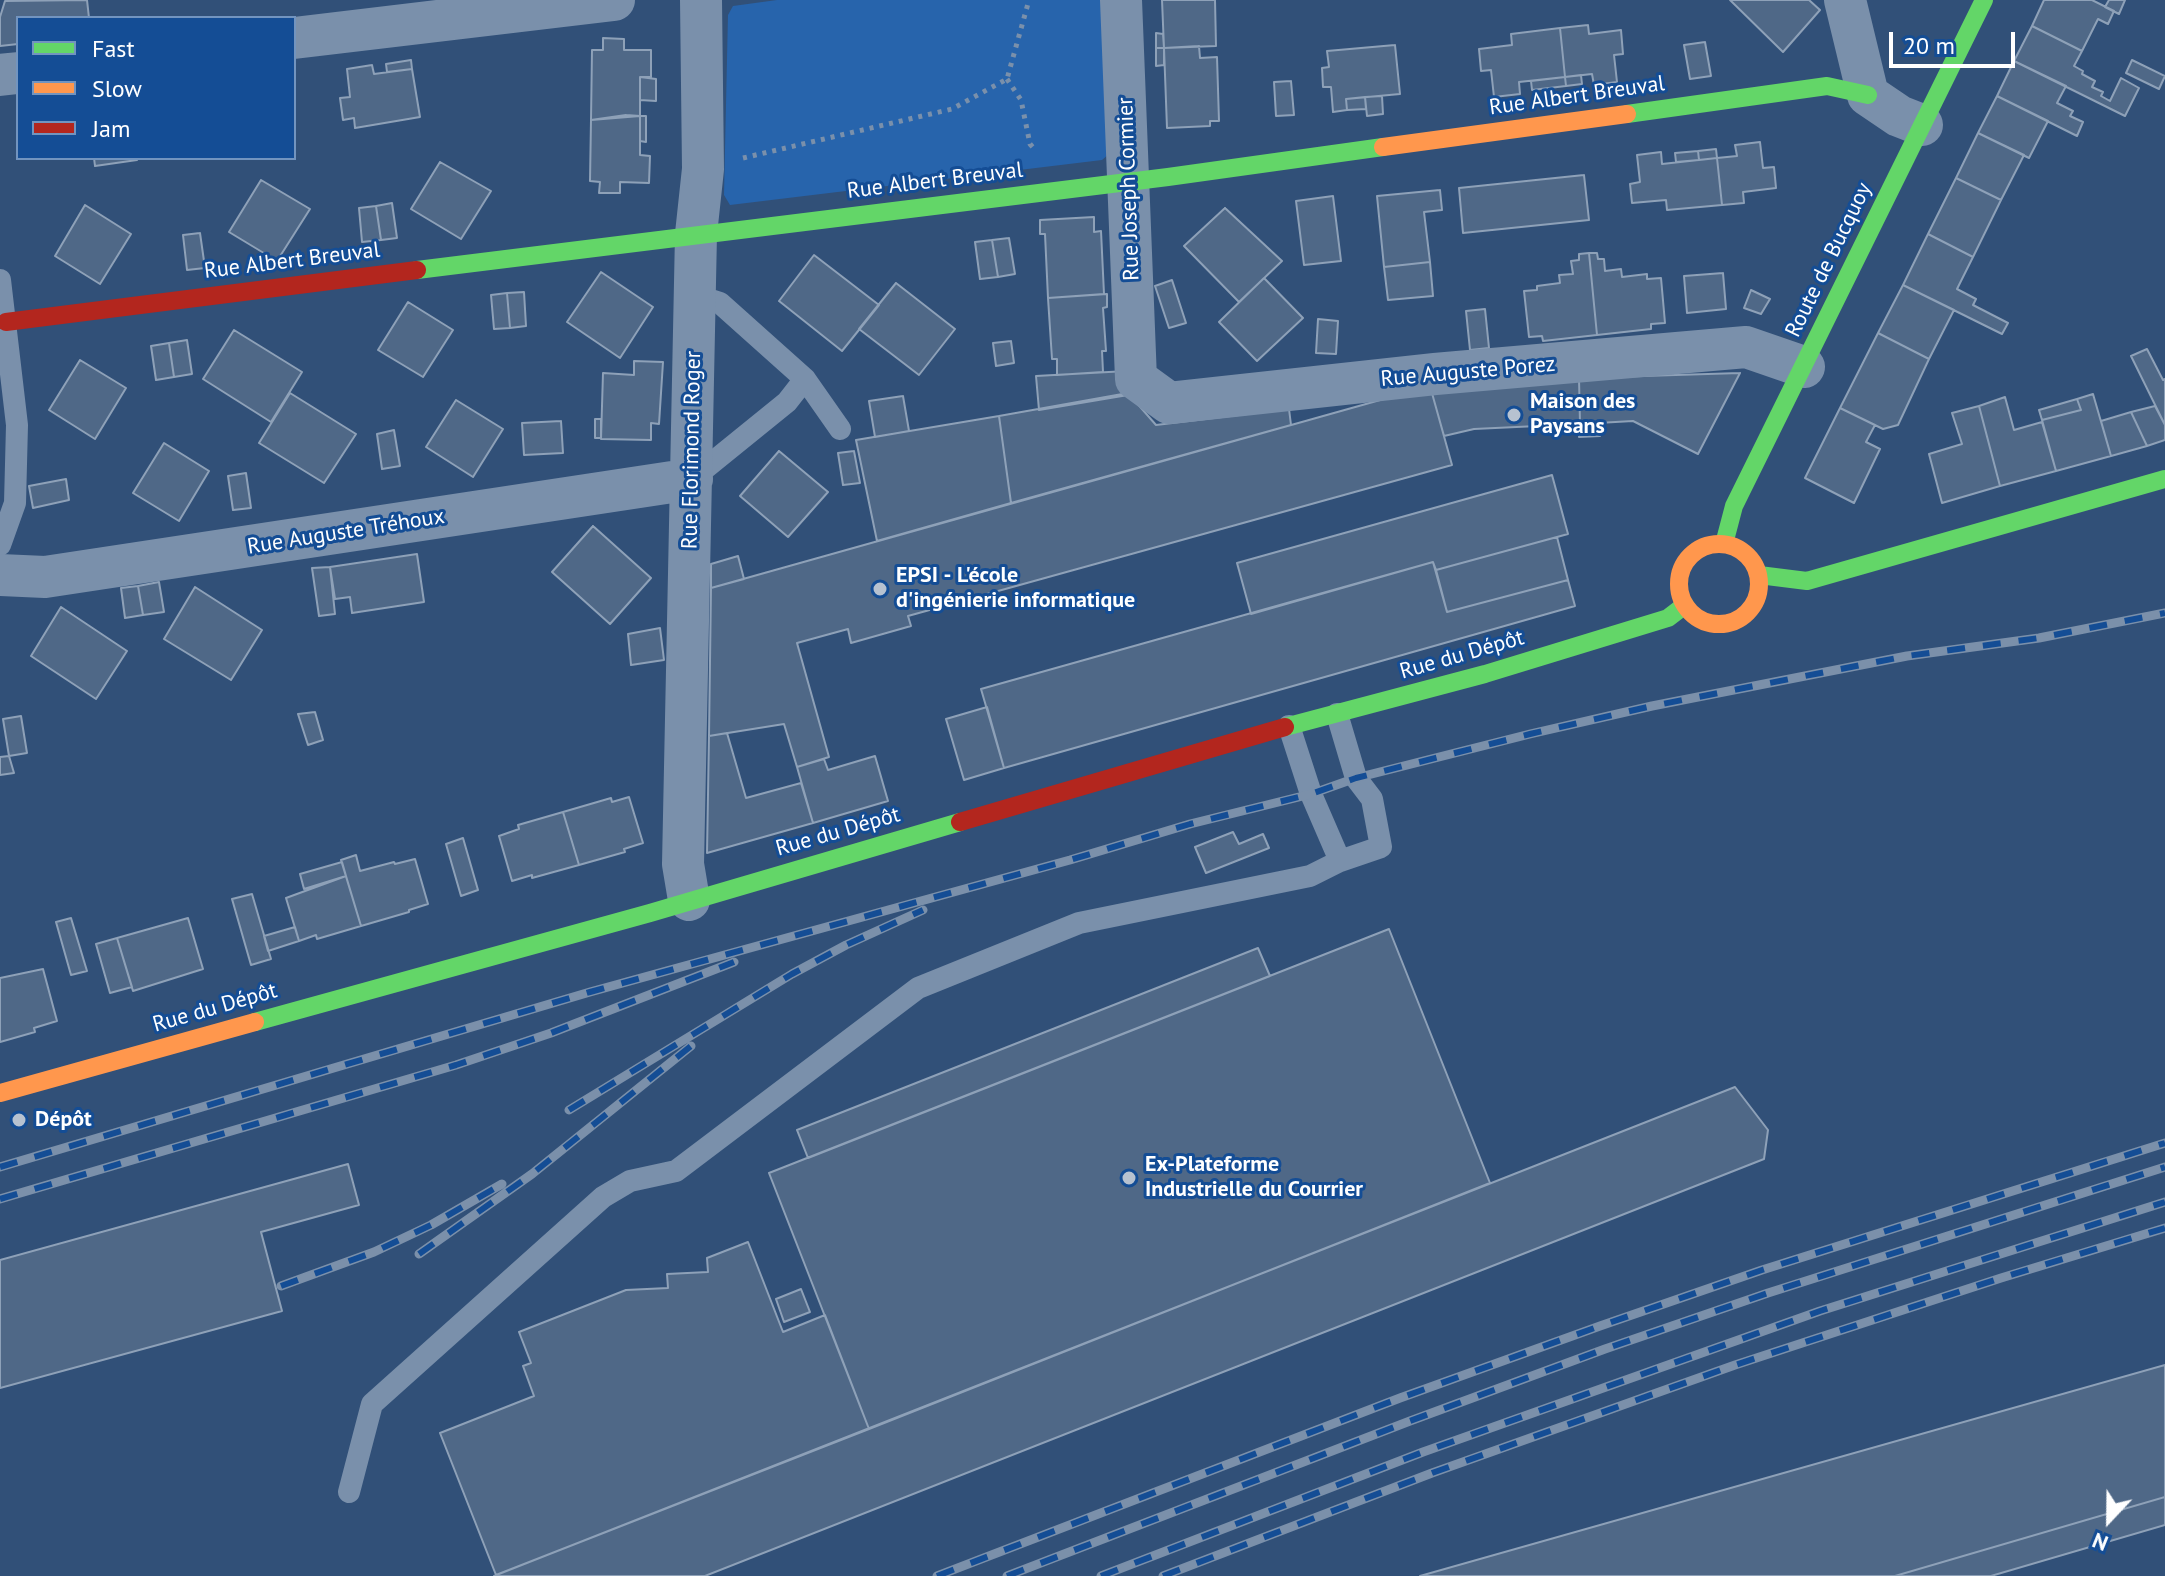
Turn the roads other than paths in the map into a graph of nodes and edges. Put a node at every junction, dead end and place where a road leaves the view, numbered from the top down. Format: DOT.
graph roads {
  1 [pos="614,0"];
  2 [pos="701,0"];
  3 [pos="1121,0"];
  4 [pos="1845,0"];
  5 [pos="1984,0"];
  6 [pos="407,12"];
  7 [pos="296,38"];
  8 [pos="1868,95"];
  9 [pos="1922,125"];
  10 [pos="1128,181"];
  11 [pos="696,234"];
  12 [pos="0,280"];
  13 [pos="695,295"];
  14 [pos="6,322"];
  15 [pos="1804,367"];
  16 [pos="805,379"];
  17 [pos="1136,379"];
  18 [pos="840,429"];
  19 [pos="692,479"];
  20 [pos="2165,479"];
  21 [pos="1724,544"];
  22 [pos="0,545"];
  23 [pos="0,575"];
  24 [pos="1759,575"];
  25 [pos="1685,605"];
  26 [pos="1337,714"];
  27 [pos="1289,726"];
  28 [pos="1340,861"];
  29 [pos="689,900"];
  30 [pos="0,1093"];
  31 [pos="349,1492"];
  1 -- 6 [label="street"];
  2 -- 11 [label="street, Rue Florimond Roger"];
  3 -- 10 [label="street, Rue Joseph Cormier"];
  4 -- 8 [label="street"];
  5 -- 9 [label="main road, Route de Bucquoy"];
  6 -- 7 [label="street"];
  8 -- 9 [label="street"];
  8 -- 10 [label="main road, Rue Albert Breuval"];
  9 -- 15 [label="main road, Route de Bucquoy"];
  10 -- 11 [label="main road, Rue Albert Breuval"];
  10 -- 17 [label="street, Rue Joseph Cormier"];
  11 -- 13 [label="street, Rue Florimond Roger"];
  11 -- 14 [label="main road, Rue Albert Breuval"];
  12 -- 14 [label="lane"];
  13 -- 16 [label="lane"];
  13 -- 19 [label="street, Rue Florimond Roger"];
  14 -- 22 [label="lane"];
  15 -- 17 [label="street, Rue Auguste Porez"];
  15 -- 21 [label="main road, Route de Bucquoy"];
  16 -- 18 [label="lane"];
  16 -- 19 [label="lane"];
  19 -- 23 [label="street, Rue Auguste Tréhoux"];
  19 -- 29 [label="street, Rue Florimond Roger"];
  20 -- 24 [label="main road"];
  21 -- 24 [label="main road"];
  21 -- 25 [label="main road"];
  24 -- 25 [label="main road"];
  25 -- 26 [label="main road, Rue du Dépôt"];
  26 -- 27 [label="main road, Rue du Dépôt"];
  26 -- 28 [label="lane"];
  27 -- 28 [label="lane"];
  27 -- 29 [label="main road, Rue du Dépôt"];
  28 -- 31 [label="lane"];
  29 -- 30 [label="main road, Rue du Dépôt"];
}
